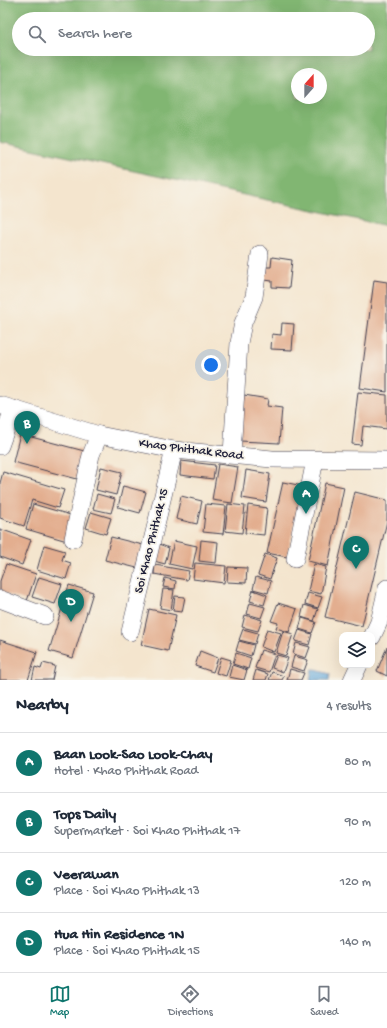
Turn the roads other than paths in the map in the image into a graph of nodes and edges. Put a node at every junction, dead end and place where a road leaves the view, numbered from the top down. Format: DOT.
graph roads {
  1 [pos="260,254"];
  2 [pos="6,407"];
  3 [pos="99,435"];
  4 [pos="0,446"];
  5 [pos="174,450"];
  6 [pos="232,454"];
  7 [pos="315,460"];
  8 [pos="387,460"];
  9 [pos="74,539"];
  10 [pos="295,559"];
  11 [pos="387,588"];
  12 [pos="0,599"];
  13 [pos="45,616"];
  14 [pos="130,632"];
  15 [pos="374,632"];
  16 [pos="358,668"];
  17 [pos="352,680"];
  1 -- 6 [label="street"];
  2 -- 3 [label="street, Khao Phithak Road"];
  2 -- 4 [label="street"];
  3 -- 5 [label="street, Khao Phithak Road"];
  3 -- 9 [label="street"];
  5 -- 6 [label="street, Khao Phithak Road"];
  5 -- 14 [label="street, Soi Khao Phithak 15"];
  6 -- 7 [label="street, Khao Phithak Road"];
  7 -- 8 [label="street, Khao Phithak Road"];
  7 -- 10 [label="street"];
  11 -- 15 [label="street"];
  12 -- 13 [label="street"];
  16 -- 17 [label="street"];
}
